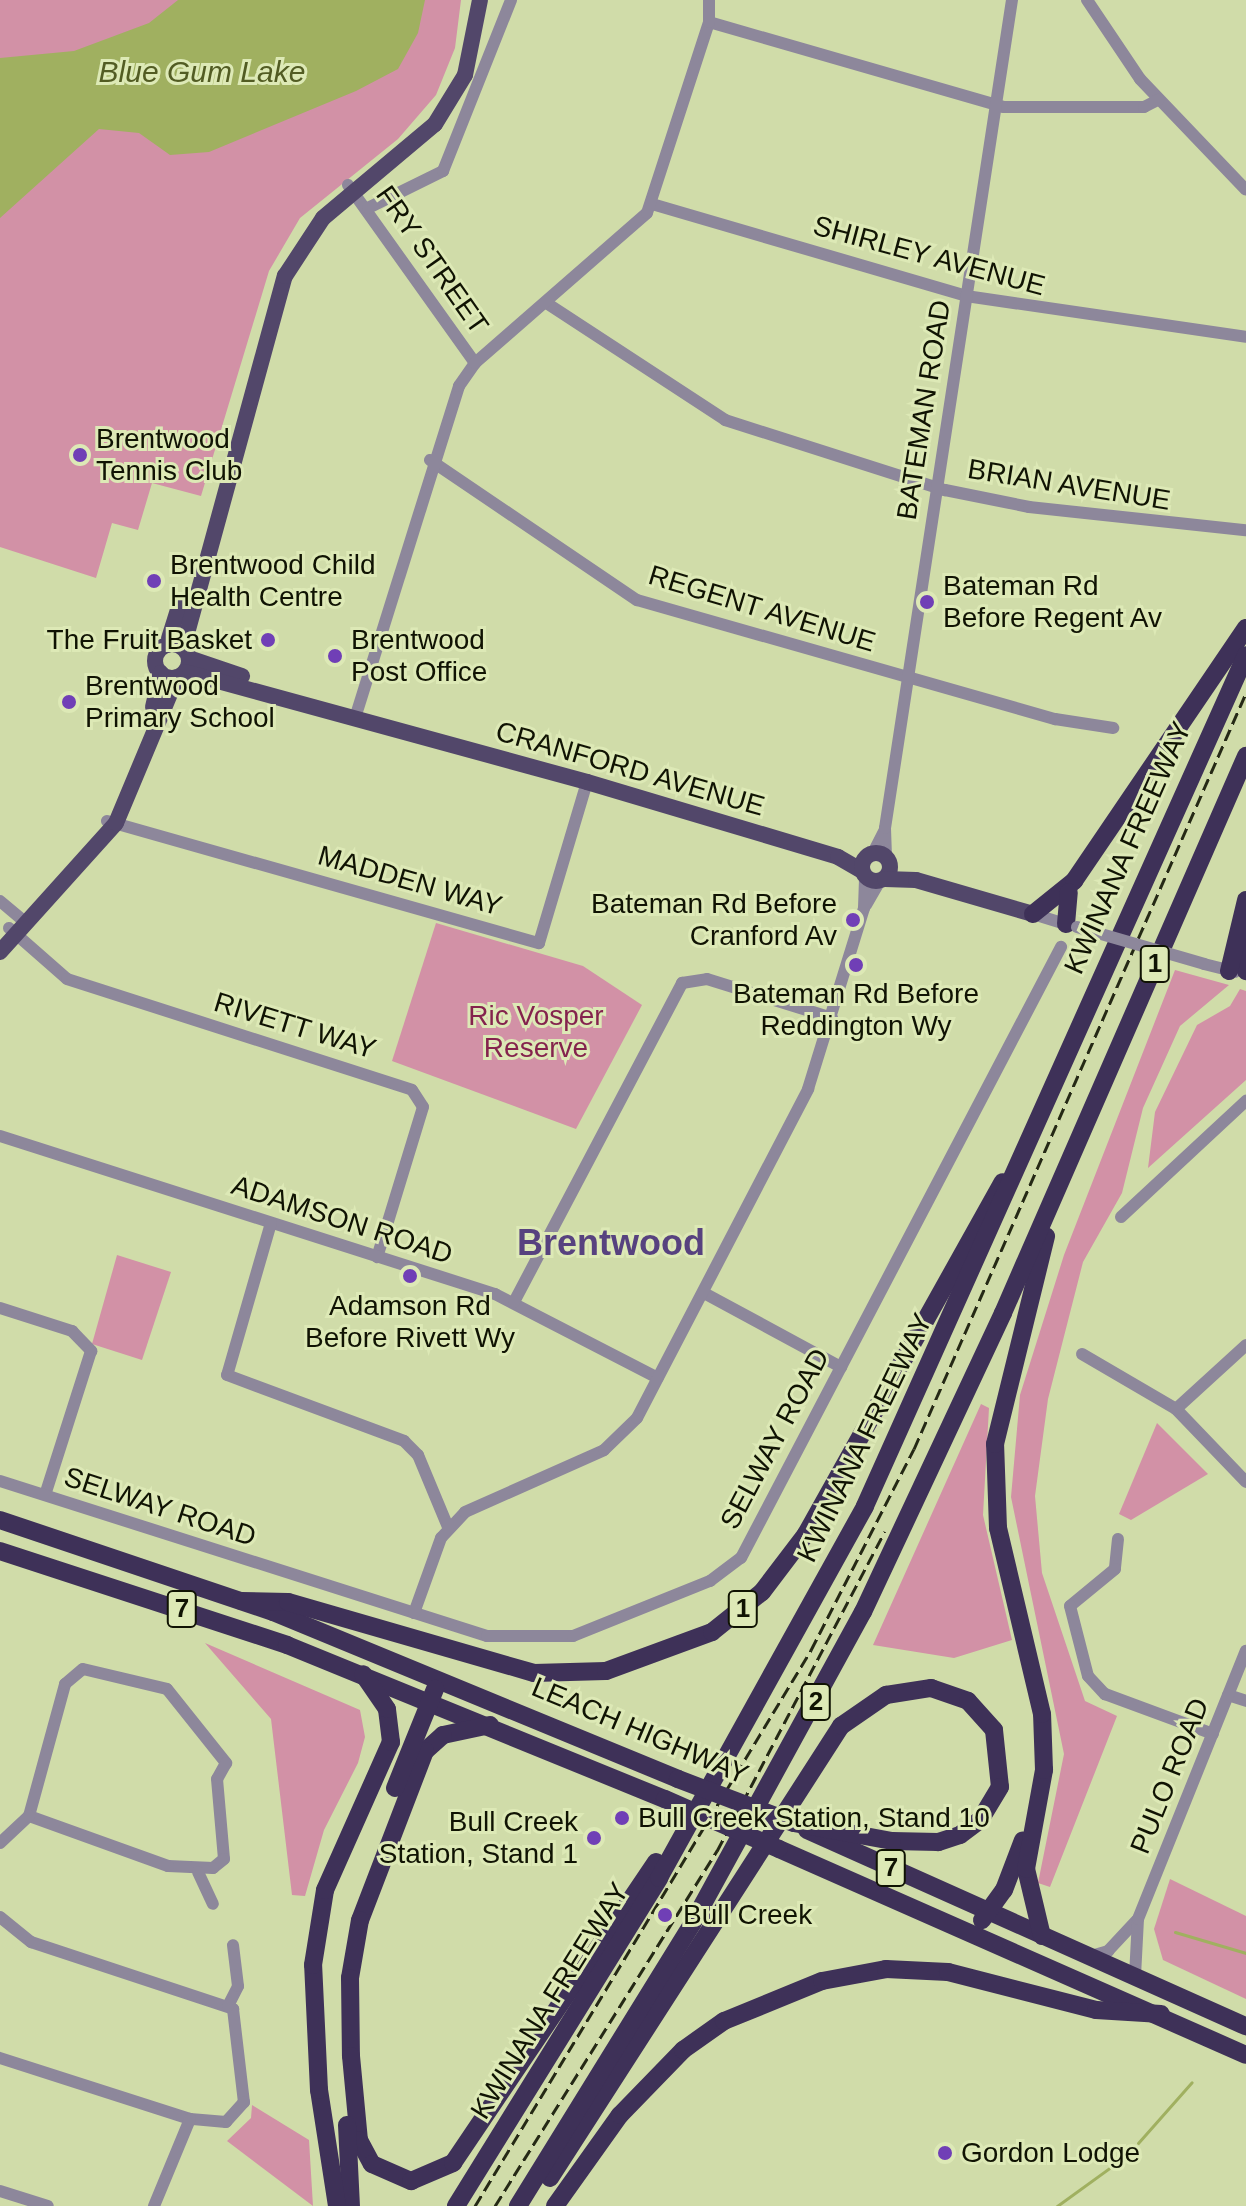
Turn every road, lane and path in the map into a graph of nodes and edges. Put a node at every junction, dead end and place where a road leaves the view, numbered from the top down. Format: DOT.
graph roads {
  1 [pos="471,0"];
  2 [pos="480,0"];
  3 [pos="511,0"];
  4 [pos="709,0"];
  5 [pos="1012,0"];
  6 [pos="1087,0"];
  7 [pos="709,22"];
  8 [pos="1158,100"];
  9 [pos="996,105"];
  10 [pos="351,188"];
  11 [pos="1246,190"];
  12 [pos="652,204"];
  13 [pos="368,208"];
  14 [pos="966,296"];
  15 [pos="548,304"];
  16 [pos="1246,337"];
  17 [pos="475,363"];
  18 [pos="430,460"];
  19 [pos="937,487"];
  20 [pos="1246,530"];
  21 [pos="1246,628"];
  22 [pos="1246,655"];
  23 [pos="177,662"];
  24 [pos="908,678"];
  25 [pos="356,714"];
  26 [pos="1113,728"];
  27 [pos="1246,756"];
  28 [pos="587,782"];
  29 [pos="111,822"];
  30 [pos="876,867"];
  31 [pos="1074,881"];
  32 [pos="1246,900"];
  33 [pos="0,901"];
  34 [pos="1033,914"];
  35 [pos="1072,925"];
  36 [pos="14,928"];
  37 [pos="1061,947"];
  38 [pos="0,952"];
  39 [pos="1240,973"];
  40 [pos="832,1018"];
  41 [pos="1246,1101"];
  42 [pos="1036,1128"];
  43 [pos="0,1136"];
  44 [pos="1064,1172"];
  45 [pos="1121,1217"];
  46 [pos="271,1223"];
  47 [pos="377,1257"];
  48 [pos="704,1293"];
  49 [pos="514,1302"];
  50 [pos="0,1308"];
  51 [pos="1246,1345"];
  52 [pos="1082,1354"];
  53 [pos="841,1367"];
  54 [pos="658,1378"];
  55 [pos="1176,1409"];
  56 [pos="0,1481"];
  57 [pos="1246,1482"];
  58 [pos="45,1495"];
  59 [pos="0,1520"];
  60 [pos="448,1527"];
  61 [pos="1118,1539"];
  62 [pos="0,1551"];
  63 [pos="241,1601"];
  64 [pos="414,1613"];
  65 [pos="1246,1651"];
  66 [pos="363,1674"];
  67 [pos="440,1677"];
  68 [pos="1228,1695"];
  69 [pos="430,1700"];
  70 [pos="1246,1701"];
  71 [pos="490,1725"];
  72 [pos="1213,1734"];
  73 [pos="725,1765"];
  74 [pos="1039,1802"];
  75 [pos="29,1816"];
  76 [pos="794,1823"];
  77 [pos="0,1843"];
  78 [pos="198,1872"];
  79 [pos="213,1904"];
  80 [pos="988,1913"];
  81 [pos="0,1917"];
  82 [pos="1138,1919"];
  83 [pos="972,1931"];
  84 [pos="1042,1936"];
  85 [pos="233,1945"];
  86 [pos="1091,1956"];
  87 [pos="1135,1976"];
  88 [pos="228,2006"];
  89 [pos="1161,2014"];
  90 [pos="1246,2026"];
  91 [pos="1246,2055"];
  92 [pos="0,2058"];
  93 [pos="350,2101"];
  94 [pos="190,2119"];
  95 [pos="353,2137"];
  96 [pos="0,2191"];
  97 [pos="48,2206"];
  98 [pos="154,2206"];
  99 [pos="337,2206"];
  100 [pos="351,2206"];
  101 [pos="456,2206"];
  102 [pos="518,2206"];
  103 [pos="530,2206"];
  104 [pos="555,2206"];
  1 -- 10 [label="main road"];
  2 -- 10 [label="main road"];
  3 -- 13 [label="street"];
  4 -- 7 [label="street"];
  5 -- 9 [label="street, BATEMAN ROAD"];
  6 -- 8 [label="street"];
  7 -- 9 [label="street"];
  7 -- 12 [label="street"];
  8 -- 9 [label="street"];
  8 -- 11 [label="street"];
  9 -- 14 [label="street, BATEMAN ROAD"];
  10 -- 13 [label="street, FRY STREET"];
  10 -- 23 [label="main road"];
  12 -- 14 [label="street, SHIRLEY AVENUE"];
  12 -- 15 [label="street"];
  13 -- 17 [label="street, FRY STREET"];
  14 -- 16 [label="street, SHIRLEY AVENUE"];
  14 -- 19 [label="street, BATEMAN ROAD"];
  15 -- 17 [label="street"];
  15 -- 19 [label="street, BRIAN AVENUE"];
  17 -- 18 [label="street"];
  18 -- 24 [label="street, REGENT AVENUE"];
  18 -- 25 [label="street"];
  19 -- 20 [label="street, BRIAN AVENUE"];
  19 -- 24 [label="street, BATEMAN ROAD"];
  21 -- 31 [label="highway"];
  22 -- 42 [label="highway, KWINANA FREEWAY / 1"];
  23 -- 25 [label="main road, CRANFORD AVENUE"];
  23 -- 29 [label="main road"];
  24 -- 26 [label="street, REGENT AVENUE"];
  24 -- 30 [label="street, BATEMAN ROAD"];
  25 -- 28 [label="main road, CRANFORD AVENUE"];
  27 -- 44 [label="highway, 1"];
  28 -- 29 [label="street, MADDEN WAY"];
  28 -- 30 [label="main road, CRANFORD AVENUE"];
  29 -- 36 [label="main road"];
  30 -- 34 [label="main road, CRANFORD AVENUE"];
  30 -- 40 [label="street, BATEMAN ROAD"];
  31 -- 34 [label="highway"];
  31 -- 35 [label="highway"];
  32 -- 39 [label="highway"];
  33 -- 36 [label="street, RIVETT WAY"];
  34 -- 35 [label="street, CRANFORD AVENUE"];
  35 -- 39 [label="street, CRANFORD AVENUE, bridge"];
  36 -- 38 [label="main road"];
  36 -- 47 [label="street, RIVETT WAY"];
  37 -- 53 [label="street, SELWAY ROAD"];
  40 -- 48 [label="street, BATEMAN ROAD"];
  40 -- 49 [label="street"];
  41 -- 45 [label="street"];
  42 -- 63 [label="highway, 1"];
  42 -- 73 [label="highway, KWINANA FREEWAY / 2"];
  43 -- 46 [label="street, ADAMSON ROAD"];
  44 -- 74 [label="highway, 1"];
  44 -- 102 [label="highway, 2"];
  46 -- 47 [label="street, ADAMSON ROAD"];
  46 -- 60 [label="street"];
  47 -- 49 [label="street, ADAMSON ROAD"];
  48 -- 53 [label="street"];
  48 -- 54 [label="street, BATEMAN ROAD"];
  49 -- 54 [label="street, ADAMSON ROAD"];
  50 -- 58 [label="street"];
  51 -- 55 [label="street"];
  52 -- 55 [label="street"];
  53 -- 64 [label="street, SELWAY ROAD"];
  54 -- 60 [label="street, BATEMAN ROAD"];
  55 -- 57 [label="street"];
  56 -- 58 [label="street, SELWAY ROAD"];
  58 -- 64 [label="street, SELWAY ROAD"];
  59 -- 63 [label="highway, LEACH HIGHWAY / 7"];
  60 -- 64 [label="street, BATEMAN ROAD"];
  61 -- 72 [label="street"];
  62 -- 66 [label="highway, LEACH HIGHWAY / 7"];
  63 -- 67 [label="highway, LEACH HIGHWAY / 7"];
  65 -- 68 [label="street, PULO ROAD"];
  66 -- 69 [label="highway, LEACH HIGHWAY / 7"];
  66 -- 99 [label="highway"];
  67 -- 69 [label="highway"];
  67 -- 76 [label="highway, LEACH HIGHWAY / 7, bridge"];
  68 -- 70 [label="street"];
  68 -- 72 [label="street, PULO ROAD"];
  69 -- 71 [label="highway, LEACH HIGHWAY / 7"];
  69 -- 93 [label="highway"];
  71 -- 83 [label="highway, LEACH HIGHWAY / 7, bridge"];
  71 -- 93 [label="highway"];
  72 -- 82 [label="street, PULO ROAD"];
  73 -- 95 [label="highway"];
  73 -- 101 [label="highway, KWINANA FREEWAY / 2"];
  74 -- 80 [label="highway, 1"];
  74 -- 84 [label="highway"];
  75 -- 77 [label="street"];
  75 -- 78 [label="street"];
  75 -- 78 [label="street"];
  76 -- 80 [label="highway, LEACH HIGHWAY / 7"];
  76 -- 103 [label="highway"];
  78 -- 79 [label="street"];
  80 -- 83 [label="highway, 1"];
  80 -- 84 [label="highway, LEACH HIGHWAY / 7"];
  81 -- 88 [label="street"];
  82 -- 86 [label="street, PULO ROAD"];
  82 -- 87 [label="street, PULO ROAD"];
  83 -- 89 [label="highway, LEACH HIGHWAY / 7"];
  84 -- 86 [label="highway, LEACH HIGHWAY / 7"];
  85 -- 88 [label="street"];
  86 -- 87 [label="highway, LEACH HIGHWAY / 7"];
  87 -- 90 [label="highway, LEACH HIGHWAY / 7"];
  88 -- 94 [label="street"];
  89 -- 91 [label="highway, LEACH HIGHWAY / 7"];
  89 -- 104 [label="highway"];
  92 -- 94 [label="street"];
  93 -- 95 [label="highway"];
  94 -- 98 [label="street"];
  95 -- 100 [label="highway"];
  96 -- 97 [label="street"];
}
